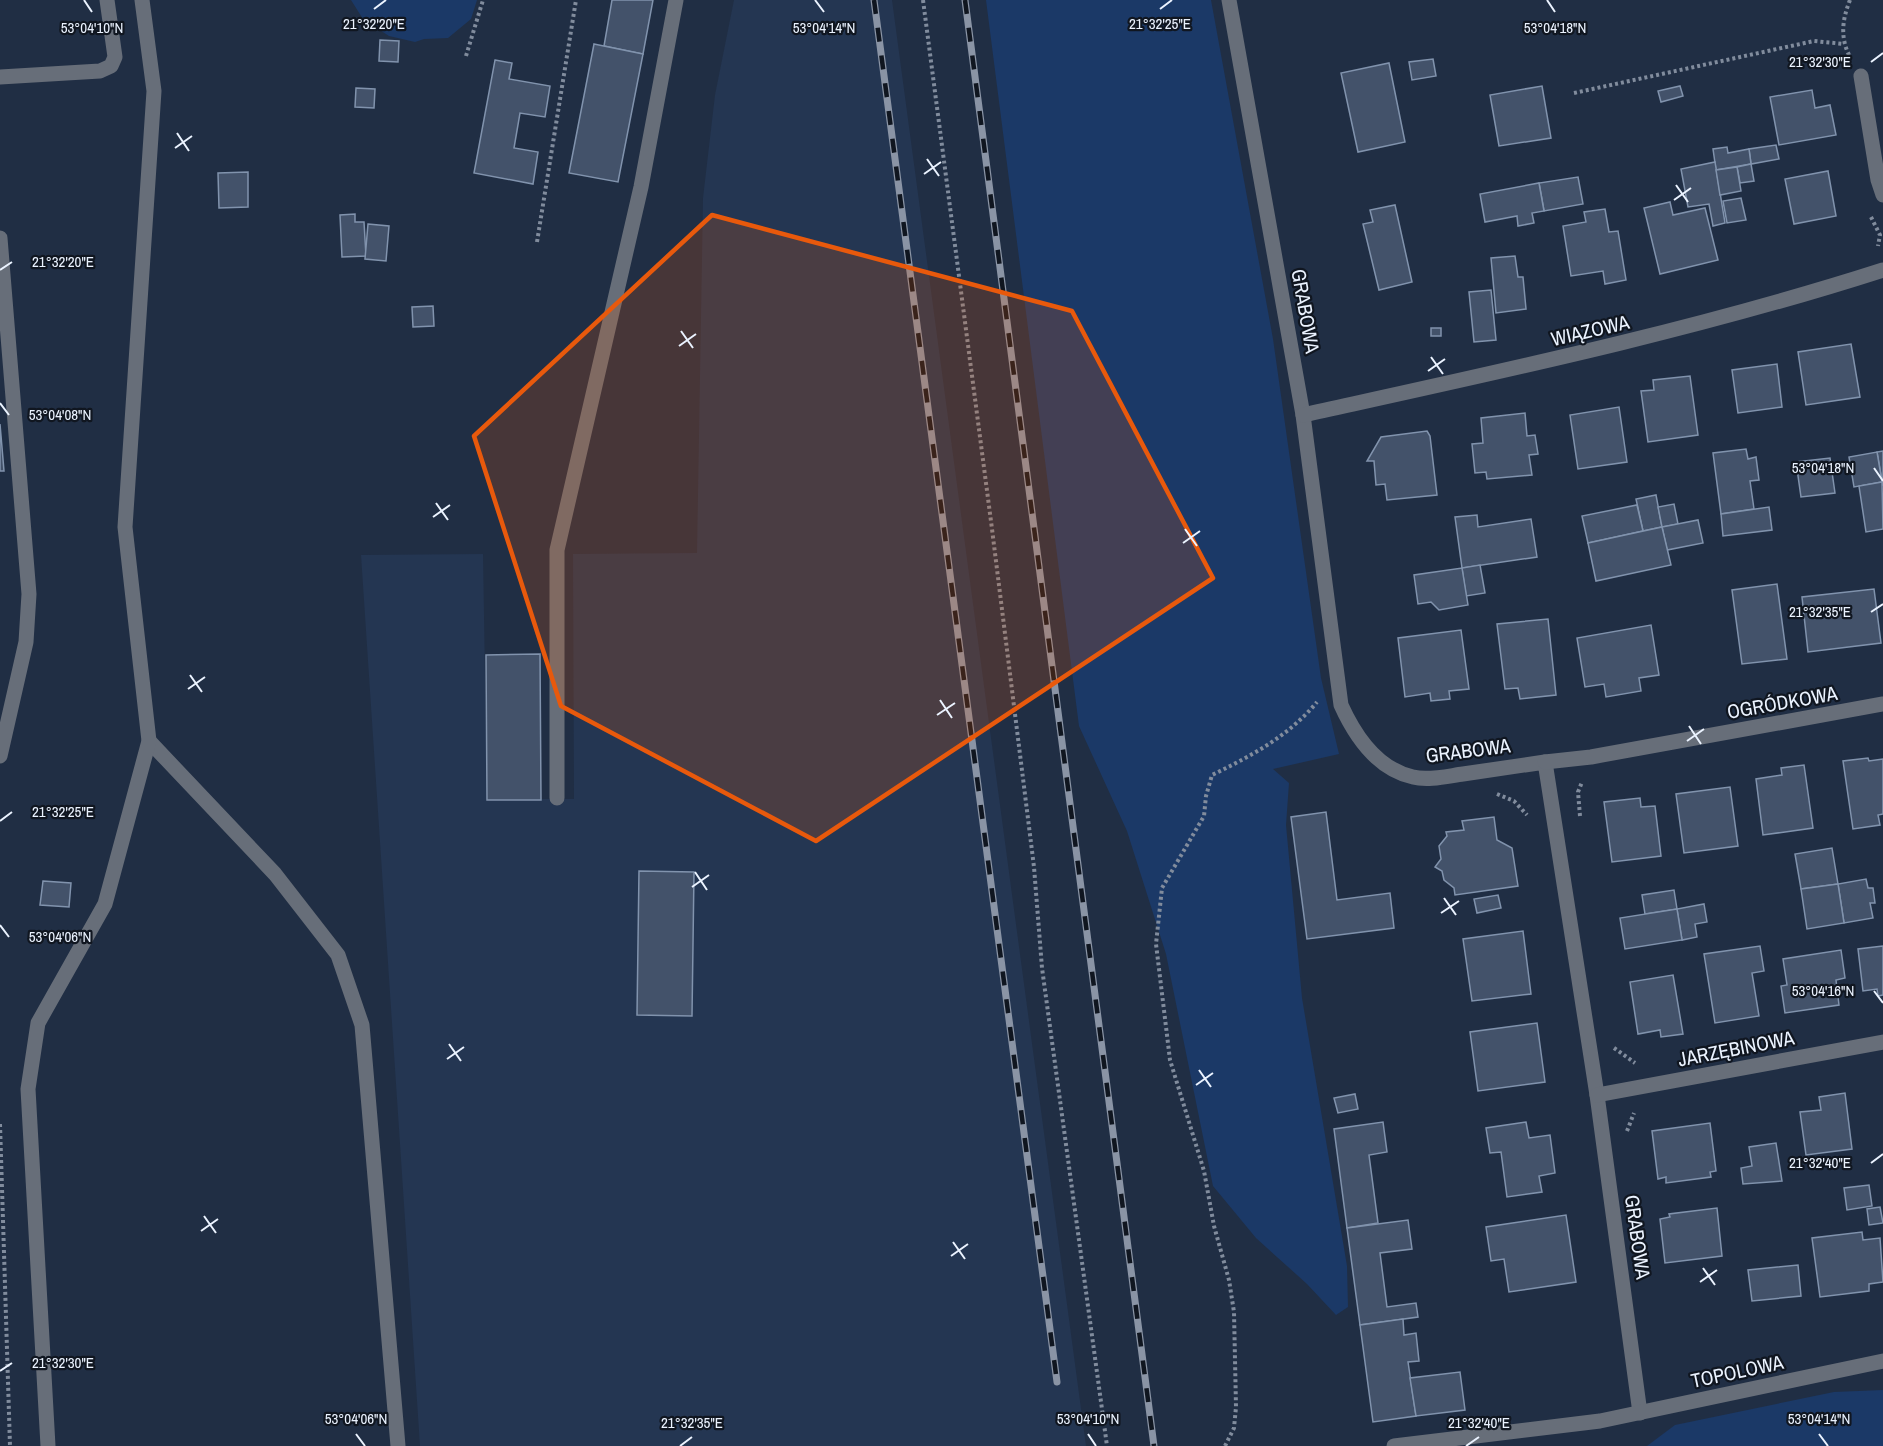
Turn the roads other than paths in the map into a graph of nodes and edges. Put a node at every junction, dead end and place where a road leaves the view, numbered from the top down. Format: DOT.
graph roads {
  1 [pos="107,0"];
  2 [pos="142,0"];
  3 [pos="676,0"];
  4 [pos="1229,0"];
  5 [pos="1861,76"];
  6 [pos="0,77"];
  7 [pos="1883,195"];
  8 [pos="0,238"];
  9 [pos="1883,270"];
  10 [pos="1303,416"];
  11 [pos="1883,704"];
  12 [pos="149,741"];
  13 [pos="0,756"];
  14 [pos="1545,762"];
  15 [pos="557,798"];
  16 [pos="1883,1042"];
  17 [pos="1597,1095"];
  18 [pos="1883,1361"];
  19 [pos="1640,1413"];
  20 [pos="48,1446"];
  21 [pos="398,1446"];
  22 [pos="1394,1446"];
  1 -- 6 [label="street"];
  2 -- 12 [label="street"];
  3 -- 15 [label="street"];
  4 -- 10 [label="street, GRABOWA"];
  5 -- 7 [label="street"];
  8 -- 13 [label="street"];
  9 -- 10 [label="street, WIĄZOWA"];
  10 -- 14 [label="street, GRABOWA"];
  11 -- 14 [label="street, OGRÓDKOWA"];
  12 -- 20 [label="street"];
  12 -- 21 [label="street"];
  14 -- 17 [label="street, GRABOWA"];
  16 -- 17 [label="street, JARZĘBINOWA"];
  17 -- 19 [label="street, GRABOWA"];
  18 -- 19 [label="street, TOPOLOWA"];
  19 -- 22 [label="street, TOPOLOWA"];
}
